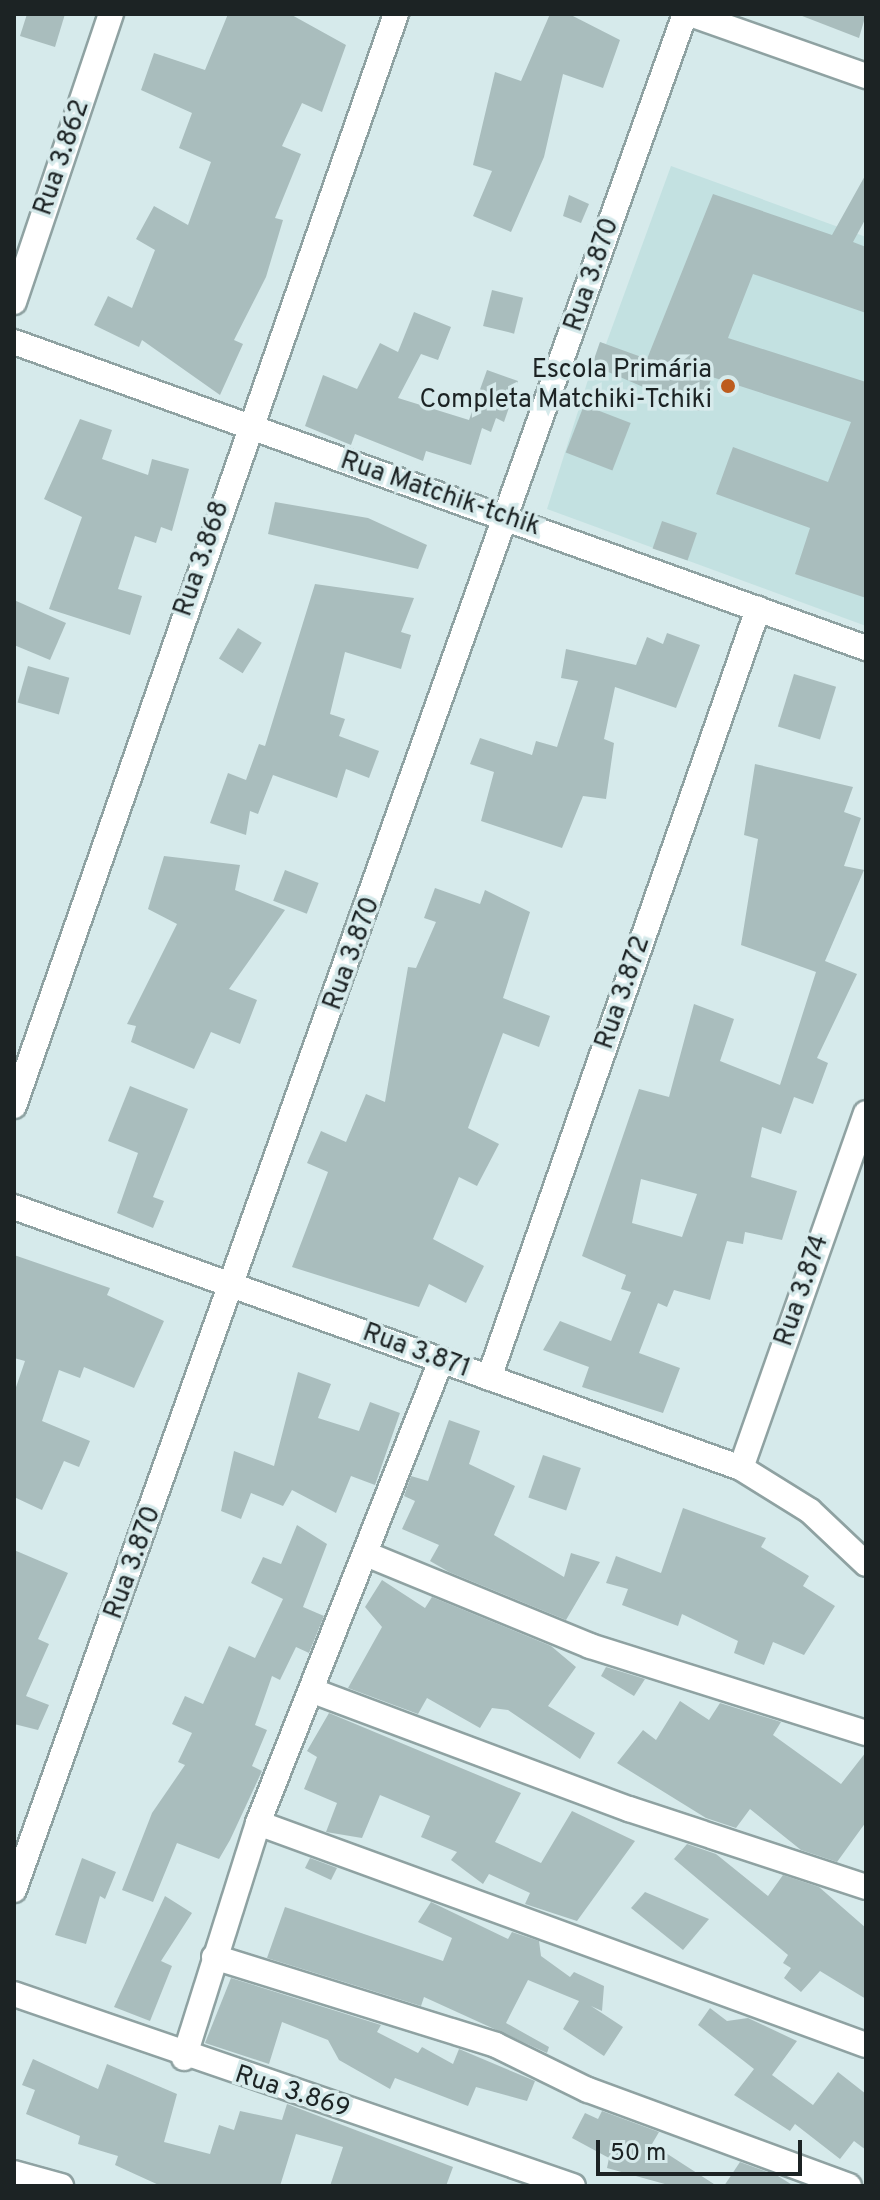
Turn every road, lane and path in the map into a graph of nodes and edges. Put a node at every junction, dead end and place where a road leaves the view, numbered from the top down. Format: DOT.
graph roads {
  1 [pos="111,14"];
  2 [pos="396,14"];
  3 [pos="687,14"];
  4 [pos="866,76"];
  5 [pos="14,302"];
  6 [pos="14,342"];
  7 [pos="248,429"];
  8 [pos="507,518"];
  9 [pos="758,609"];
  10 [pos="866,648"];
  11 [pos="14,1106"];
  12 [pos="866,1113"];
  13 [pos="14,1207"];
  14 [pos="235,1287"];
  15 [pos="441,1360"];
  16 [pos="489,1378"];
  17 [pos="741,1468"];
  18 [pos="366,1554"];
  19 [pos="866,1564"];
  20 [pos="313,1691"];
  21 [pos="866,1733"];
  22 [pos="258,1823"];
  23 [pos="866,1887"];
  24 [pos="14,1890"];
  25 [pos="214,1957"];
  26 [pos="14,1994"];
  27 [pos="866,2045"];
  28 [pos="184,2058"];
  29 [pos="14,2173"];
  30 [pos="61,2186"];
  31 [pos="573,2186"];
  32 [pos="849,2186"];
  1 -- 5 [label="street, Rua 3.862"];
  2 -- 7 [label="street, Rua 3.868"];
  3 -- 4 [label="street"];
  3 -- 8 [label="street, Rua 3.870"];
  6 -- 7 [label="street, Rua Matchik-tchik"];
  7 -- 8 [label="street, Rua Matchik-tchik"];
  7 -- 11 [label="street, Rua 3.868"];
  8 -- 9 [label="street, Rua Matchik-tchik"];
  8 -- 14 [label="street, Rua 3.870"];
  9 -- 10 [label="street, Rua Matchik-tchik"];
  9 -- 16 [label="street, Rua 3.872"];
  12 -- 17 [label="street, Rua 3.874"];
  13 -- 14 [label="street, Rua 3.871"];
  14 -- 15 [label="street, Rua 3.871"];
  14 -- 24 [label="street, Rua 3.870"];
  15 -- 16 [label="street, Rua 3.871"];
  15 -- 18 [label="street"];
  16 -- 17 [label="street, Rua 3.871"];
  17 -- 19 [label="street, Rua 3.871"];
  18 -- 20 [label="street"];
  18 -- 21 [label="street"];
  20 -- 22 [label="street"];
  20 -- 23 [label="street"];
  22 -- 25 [label="street"];
  22 -- 27 [label="street"];
  25 -- 28 [label="street"];
  25 -- 32 [label="street"];
  26 -- 28 [label="street, Rua 3.869"];
  28 -- 31 [label="street, Rua 3.869"];
  29 -- 30 [label="street"];
}
